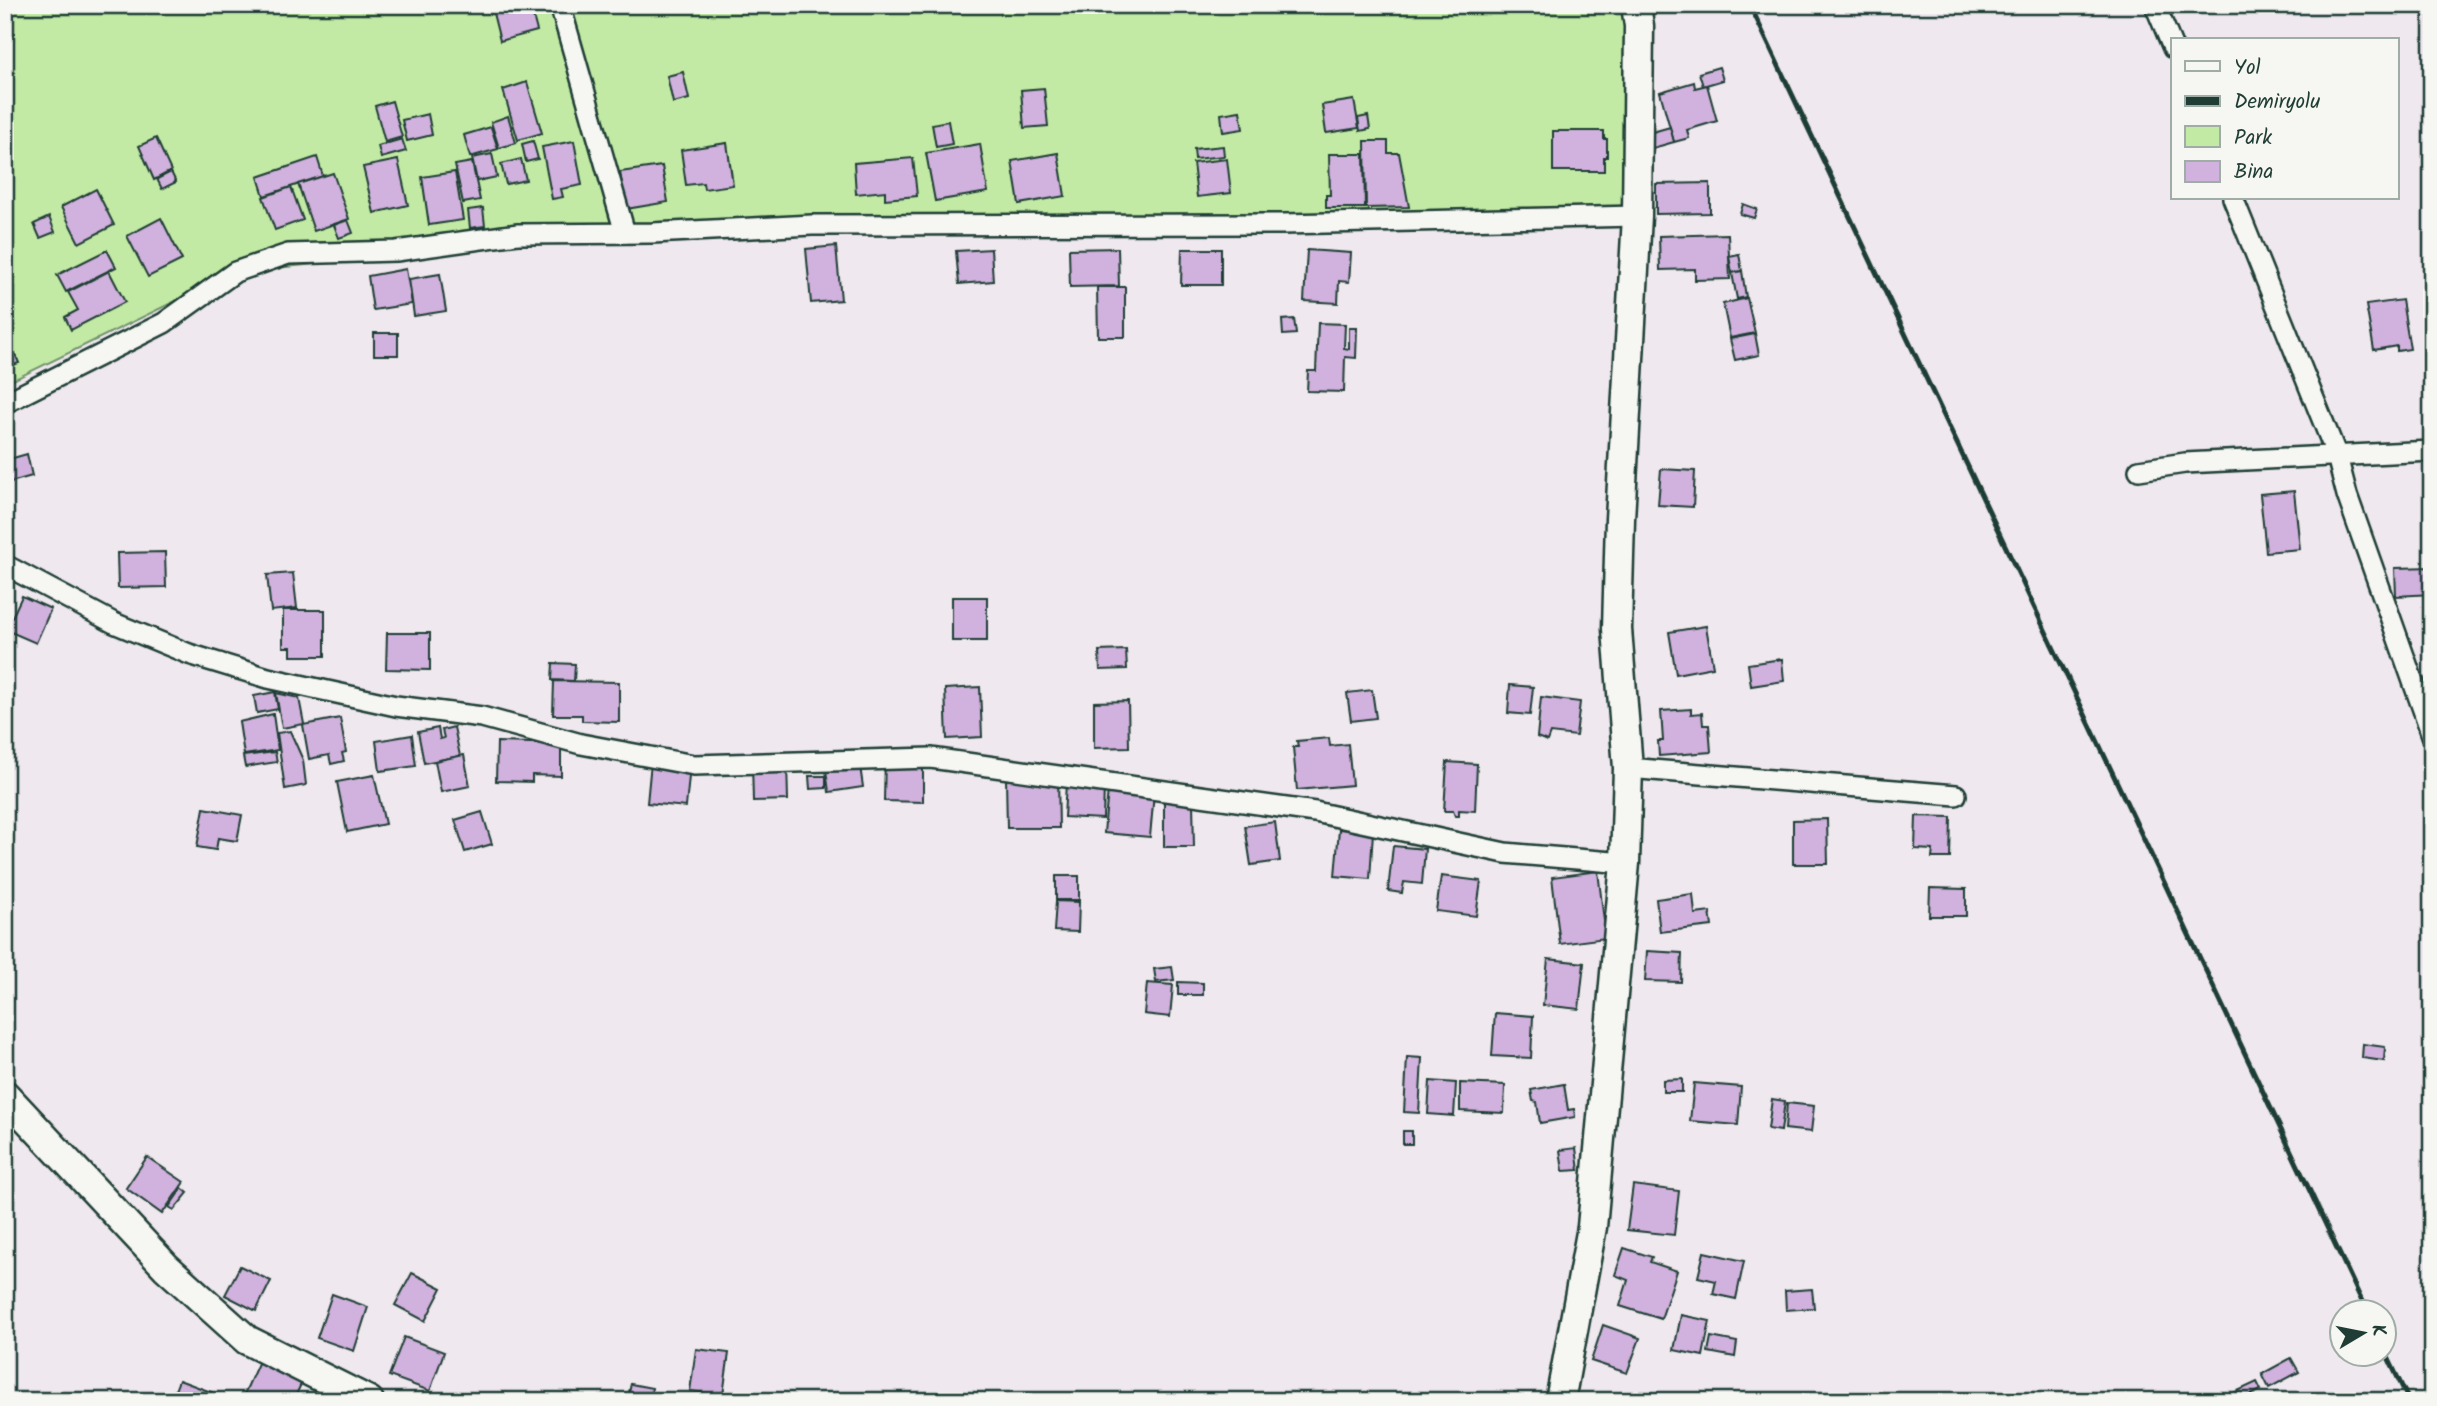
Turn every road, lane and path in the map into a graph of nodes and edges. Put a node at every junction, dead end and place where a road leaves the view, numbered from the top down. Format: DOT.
graph roads {
  1 [pos="560,5"];
  2 [pos="1636,5"];
  3 [pos="2155,5"];
  4 [pos="2171,43"];
  5 [pos="2234,200"];
  6 [pos="1637,216"];
  7 [pos="625,233"];
  8 [pos="5,403"];
  9 [pos="2432,451"];
  10 [pos="2337,456"];
  11 [pos="2139,470"];
  12 [pos="5,565"];
  13 [pos="2432,735"];
  14 [pos="1628,768"];
  15 [pos="1956,795"];
  16 [pos="1625,863"];
  17 [pos="5,1095"];
  18 [pos="369,1401"];
  19 [pos="1560,1401"];
  1 -- 7 [label="street"];
  2 -- 6 [label="street"];
  3 -- 4 [label="street"];
  5 -- 10 [label="street"];
  6 -- 7 [label="street"];
  6 -- 14 [label="street"];
  7 -- 8 [label="street"];
  9 -- 10 [label="street"];
  10 -- 11 [label="street"];
  10 -- 13 [label="street"];
  12 -- 16 [label="street"];
  14 -- 15 [label="street"];
  14 -- 16 [label="street"];
  16 -- 19 [label="street"];
  17 -- 18 [label="street"];
}
